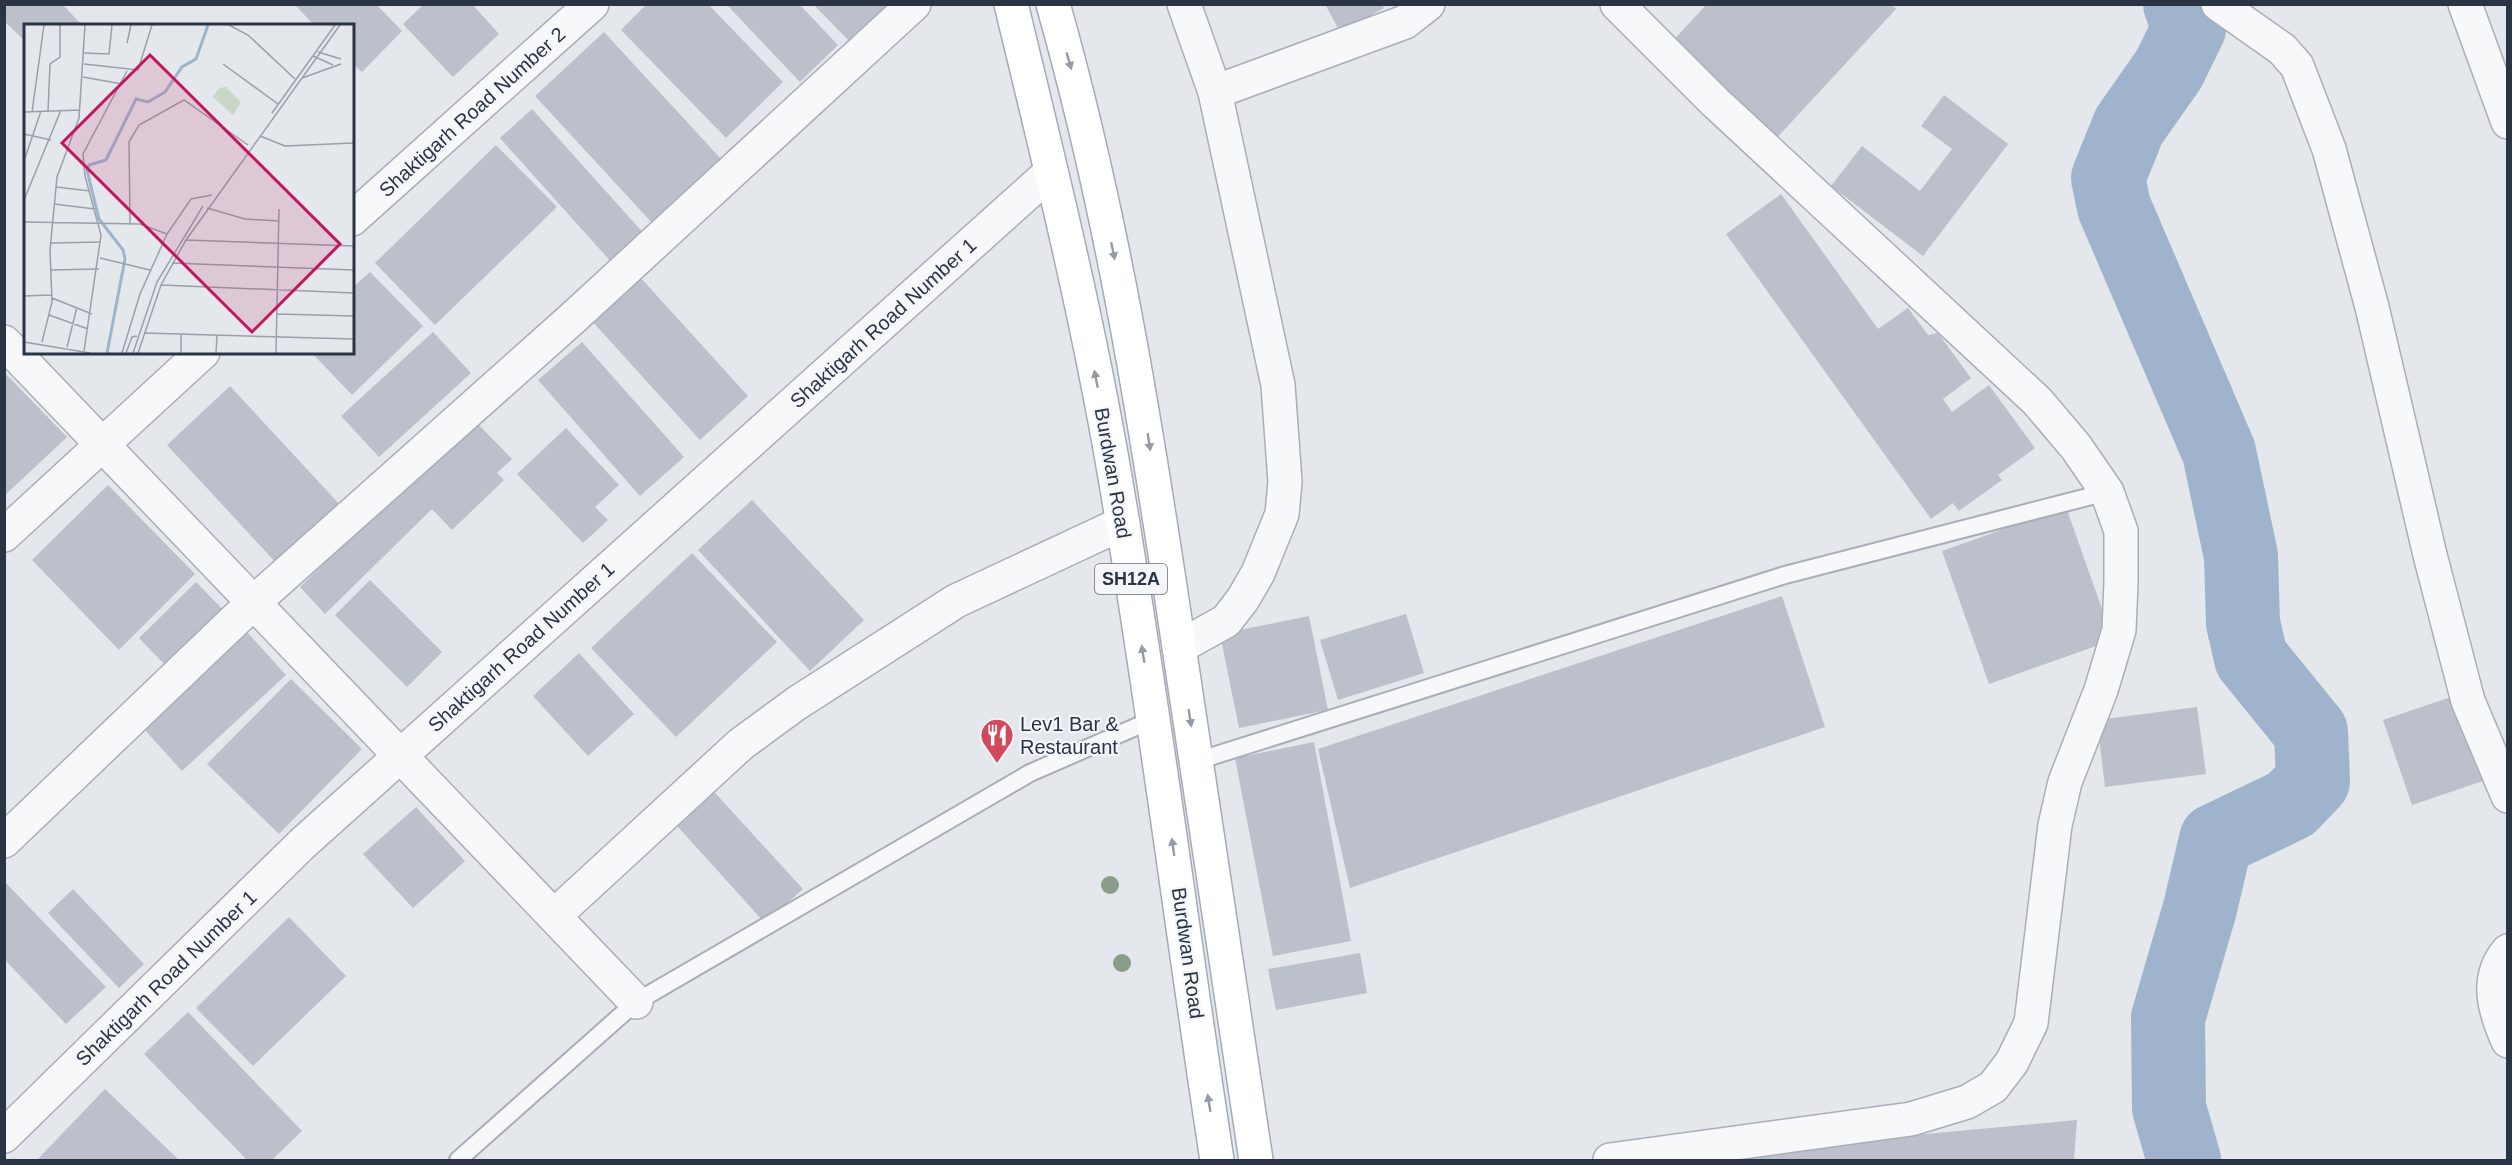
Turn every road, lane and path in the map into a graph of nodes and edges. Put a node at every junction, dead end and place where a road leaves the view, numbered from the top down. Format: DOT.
graph roads {
  1 [pos="592,4"];
  2 [pos="914,4"];
  3 [pos="1011,4"];
  4 [pos="1053,4"];
  5 [pos="1184,4"];
  6 [pos="1428,4"];
  7 [pos="1617,4"];
  8 [pos="2218,4"];
  9 [pos="2465,4"];
  10 [pos="1215,92"];
  11 [pos="2508,122"];
  12 [pos="1051,172"];
  13 [pos="354,217"];
  14 [pos="4,342"];
  15 [pos="201,354"];
  16 [pos="101,444"];
  17 [pos="2108,492"];
  18 [pos="1122,523"];
  19 [pos="4,535"];
  20 [pos="253,603"];
  21 [pos="1179,647"];
  22 [pos="1154,719"];
  23 [pos="400,756"];
  24 [pos="1197,761"];
  25 [pos="2506,789"];
  26 [pos="4,841"];
  27 [pos="554,916"];
  28 [pos="2508,951"];
  29 [pos="636,1002"];
  30 [pos="2508,1041"];
  31 [pos="4,1136"];
  32 [pos="458,1161"];
  33 [pos="1218,1161"];
  34 [pos="1256,1161"];
  35 [pos="1610,1161"];
  1 -- 13 [label="street, Shaktigarh Road Number 2"];
  2 -- 20 [label="street"];
  3 -- 12 [label="main road, Burdwan Road / SH12A"];
  4 -- 21 [label="main road, Burdwan Road / SH12A, one-way"];
  5 -- 10 [label="street"];
  6 -- 10 [label="street"];
  7 -- 17 [label="street"];
  8 -- 25 [label="street"];
  9 -- 11 [label="street"];
  10 -- 21 [label="street"];
  18 -- 12 [label="main road, Burdwan Road / SH12A, one-way"];
  12 -- 23 [label="street, Shaktigarh Road Number 1"];
  14 -- 16 [label="street"];
  15 -- 16 [label="street"];
  16 -- 19 [label="street"];
  16 -- 20 [label="street"];
  17 -- 24 [label="lane"];
  17 -- 35 [label="street"];
  22 -- 18 [label="main road, Burdwan Road / SH12A, one-way"];
  18 -- 27 [label="street"];
  20 -- 23 [label="street"];
  20 -- 26 [label="street"];
  21 -- 24 [label="main road, Burdwan Road / SH12A, one-way"];
  22 -- 29 [label="lane"];
  33 -- 22 [label="main road, Burdwan Road / SH12A, one-way"];
  23 -- 27 [label="street"];
  23 -- 31 [label="street, Shaktigarh Road Number 1"];
  24 -- 34 [label="main road, Burdwan Road / SH12A"];
  27 -- 29 [label="street"];
  28 -- 30 [label="street"];
  29 -- 32 [label="lane"];
}
